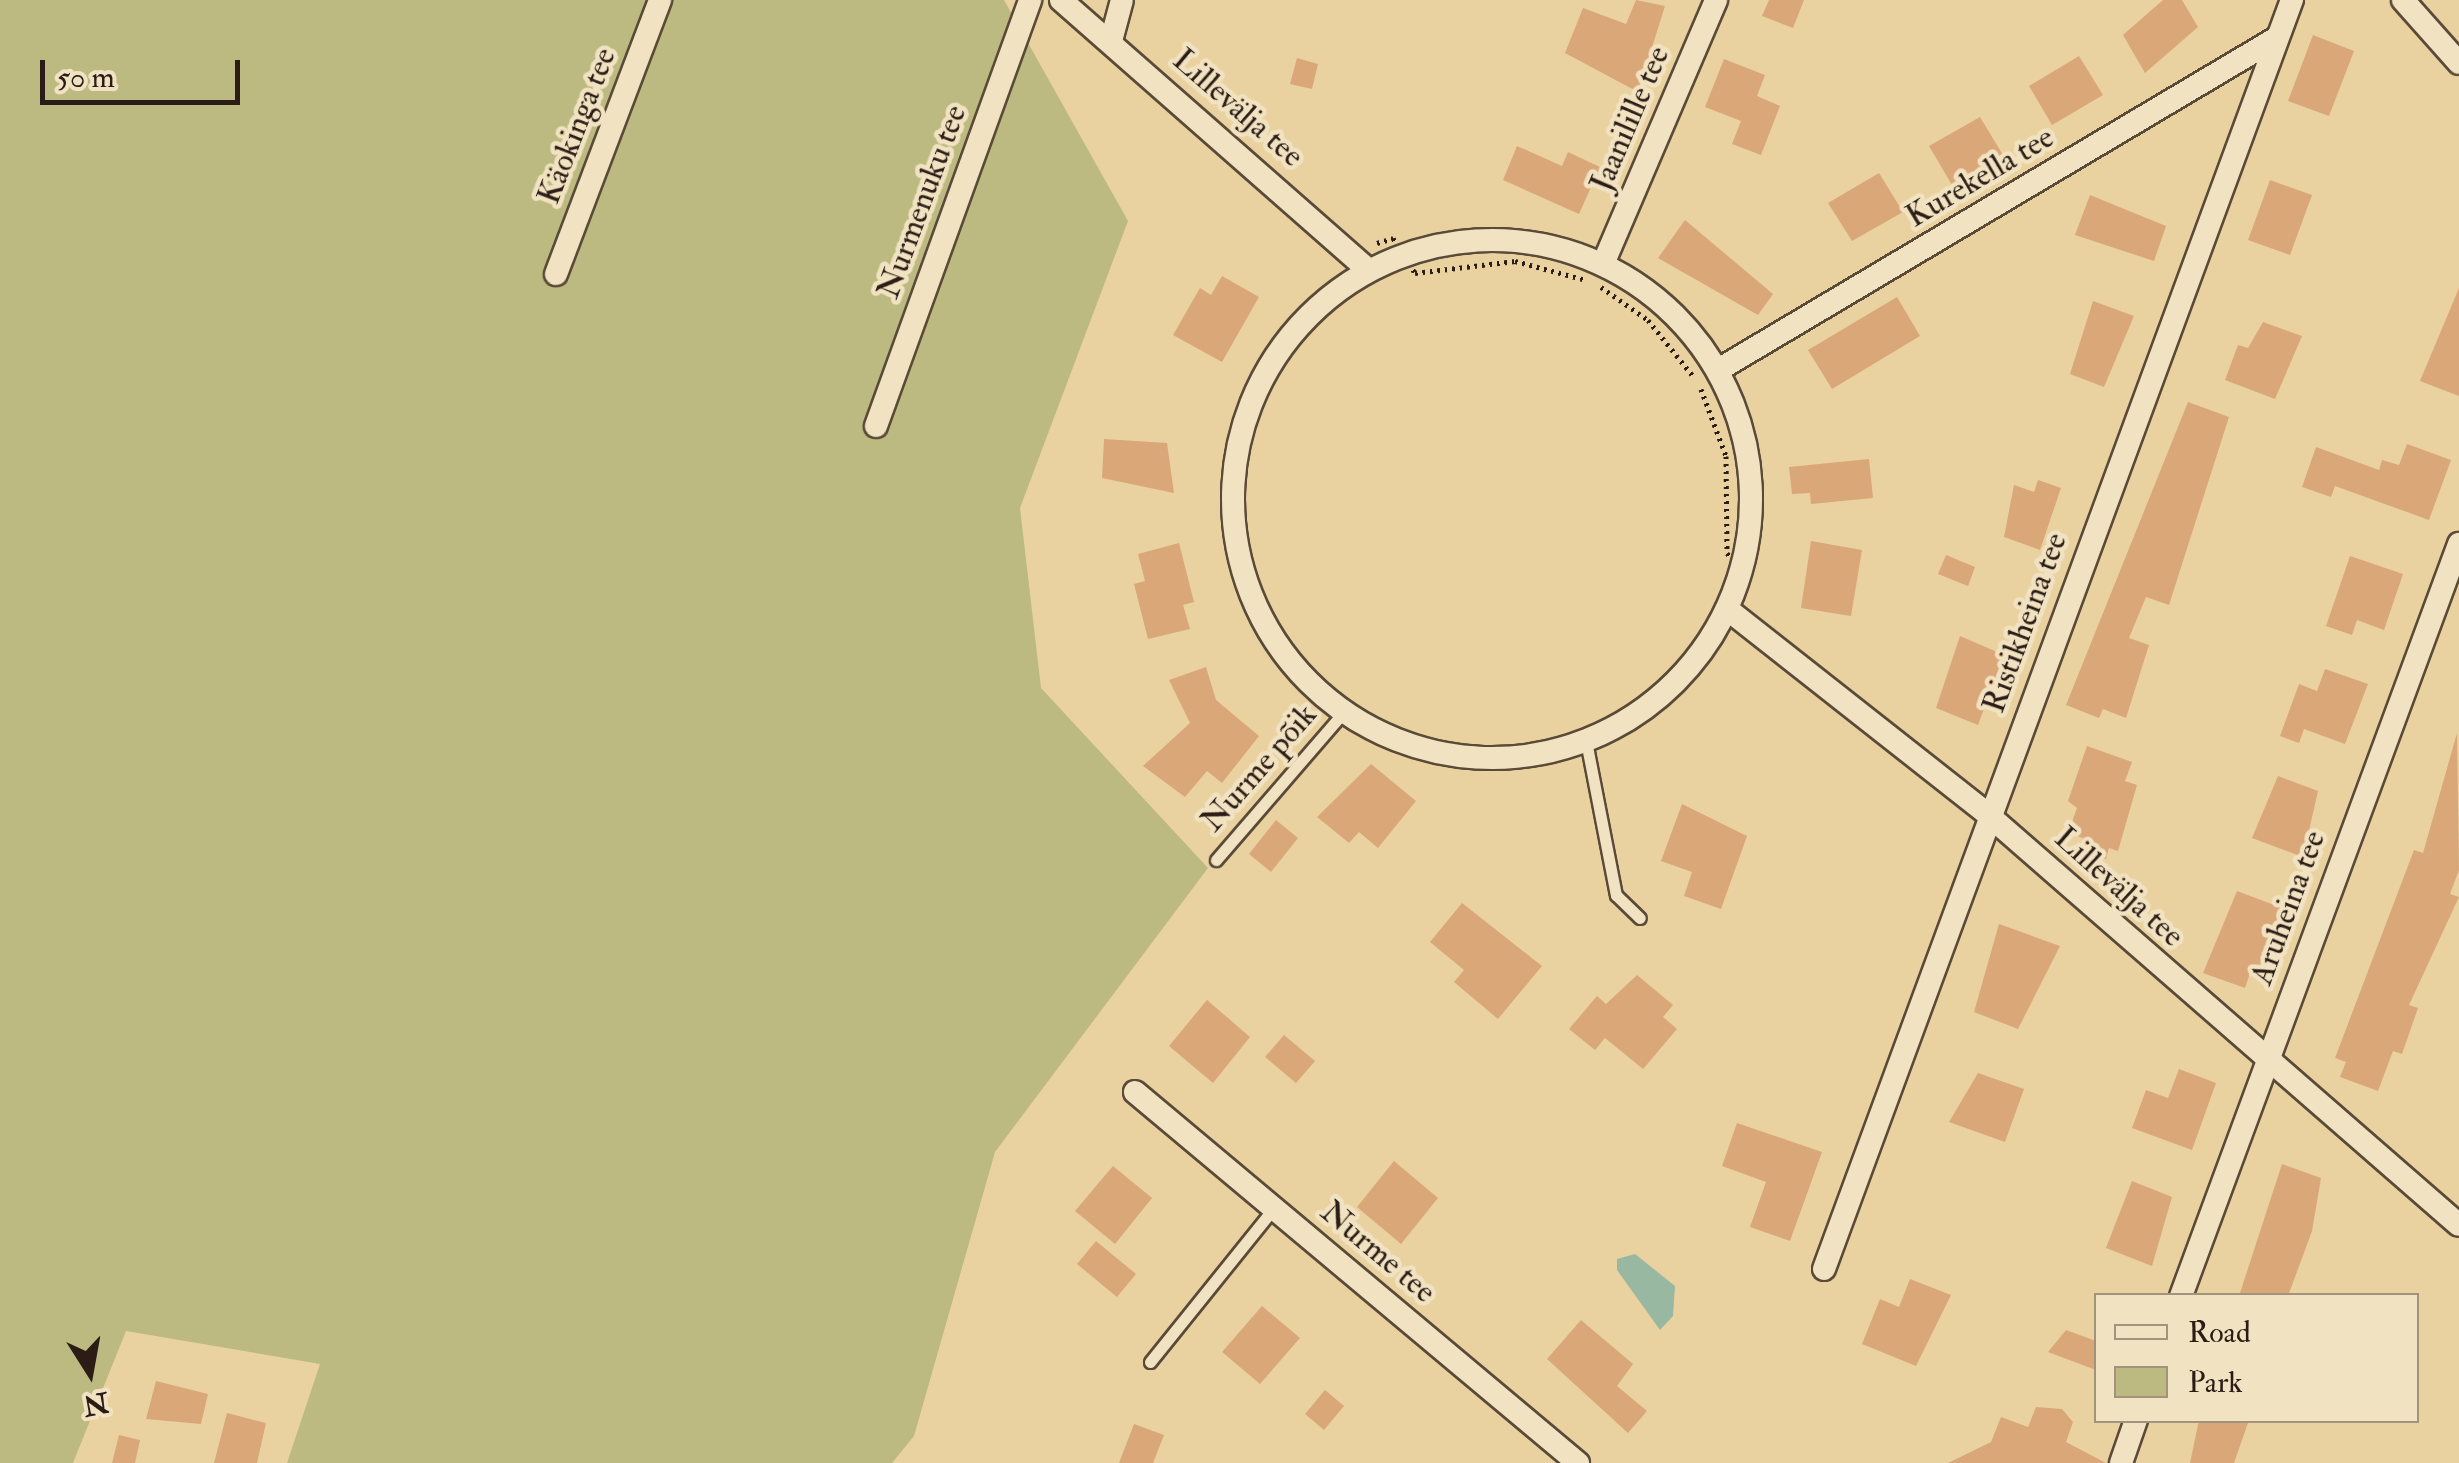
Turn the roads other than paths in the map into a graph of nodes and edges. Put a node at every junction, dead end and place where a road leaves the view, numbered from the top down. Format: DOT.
graph roads {
  1 [pos="660,0"];
  2 [pos="1030,0"];
  3 [pos="1062,0"];
  4 [pos="1122,0"];
  5 [pos="1716,0"];
  6 [pos="2292,0"];
  7 [pos="2403,0"];
  8 [pos="2276,39"];
  9 [pos="1111,42"];
  10 [pos="2459,63"];
  11 [pos="1603,264"];
  12 [pos="1367,269"];
  13 [pos="556,274"];
  14 [pos="1718,370"];
  15 [pos="876,426"];
  16 [pos="2459,544"];
  17 [pos="1728,609"];
  18 [pos="1343,713"];
  19 [pos="1586,741"];
  20 [pos="1986,813"];
  21 [pos="1216,860"];
  22 [pos="1640,918"];
  23 [pos="2265,1061"];
  24 [pos="1136,1092"];
  25 [pos="1274,1208"];
  26 [pos="2459,1225"];
  27 [pos="1824,1269"];
  28 [pos="2182,1293"];
  29 [pos="1150,1362"];
  30 [pos="2135,1423"];
  31 [pos="1578,1463"];
  32 [pos="2121,1463"];
  1 -- 13 [label="street, Käokinga tee"];
  2 -- 15 [label="street, Nurmenuku tee"];
  3 -- 9 [label="street, Lillevälja tee"];
  4 -- 9 [label="street"];
  5 -- 11 [label="street, Jaanilille tee"];
  6 -- 8 [label="street, Ristikheina tee"];
  7 -- 10 [label="street"];
  8 -- 14 [label="street, Kurekella tee"];
  8 -- 20 [label="street, Ristikheina tee"];
  9 -- 12 [label="street, Lillevälja tee"];
  11 -- 12 [label="street"];
  11 -- 14 [label="street"];
  12 -- 18 [label="street"];
  14 -- 17 [label="street"];
  16 -- 23 [label="street, Aruheina tee"];
  17 -- 19 [label="street"];
  17 -- 20 [label="street, Lillevälja tee"];
  18 -- 19 [label="street"];
  18 -- 21 [label="lane, Nurme põik"];
  19 -- 22 [label="lane"];
  20 -- 23 [label="street, Lillevälja tee"];
  20 -- 27 [label="street, Ristikheina tee"];
  23 -- 26 [label="street, Lillevälja tee"];
  23 -- 28 [label="street, Aruheina tee"];
  24 -- 25 [label="street, Nurme tee"];
  25 -- 29 [label="lane"];
  25 -- 31 [label="street, Nurme tee"];
  30 -- 32 [label="street"];
}
